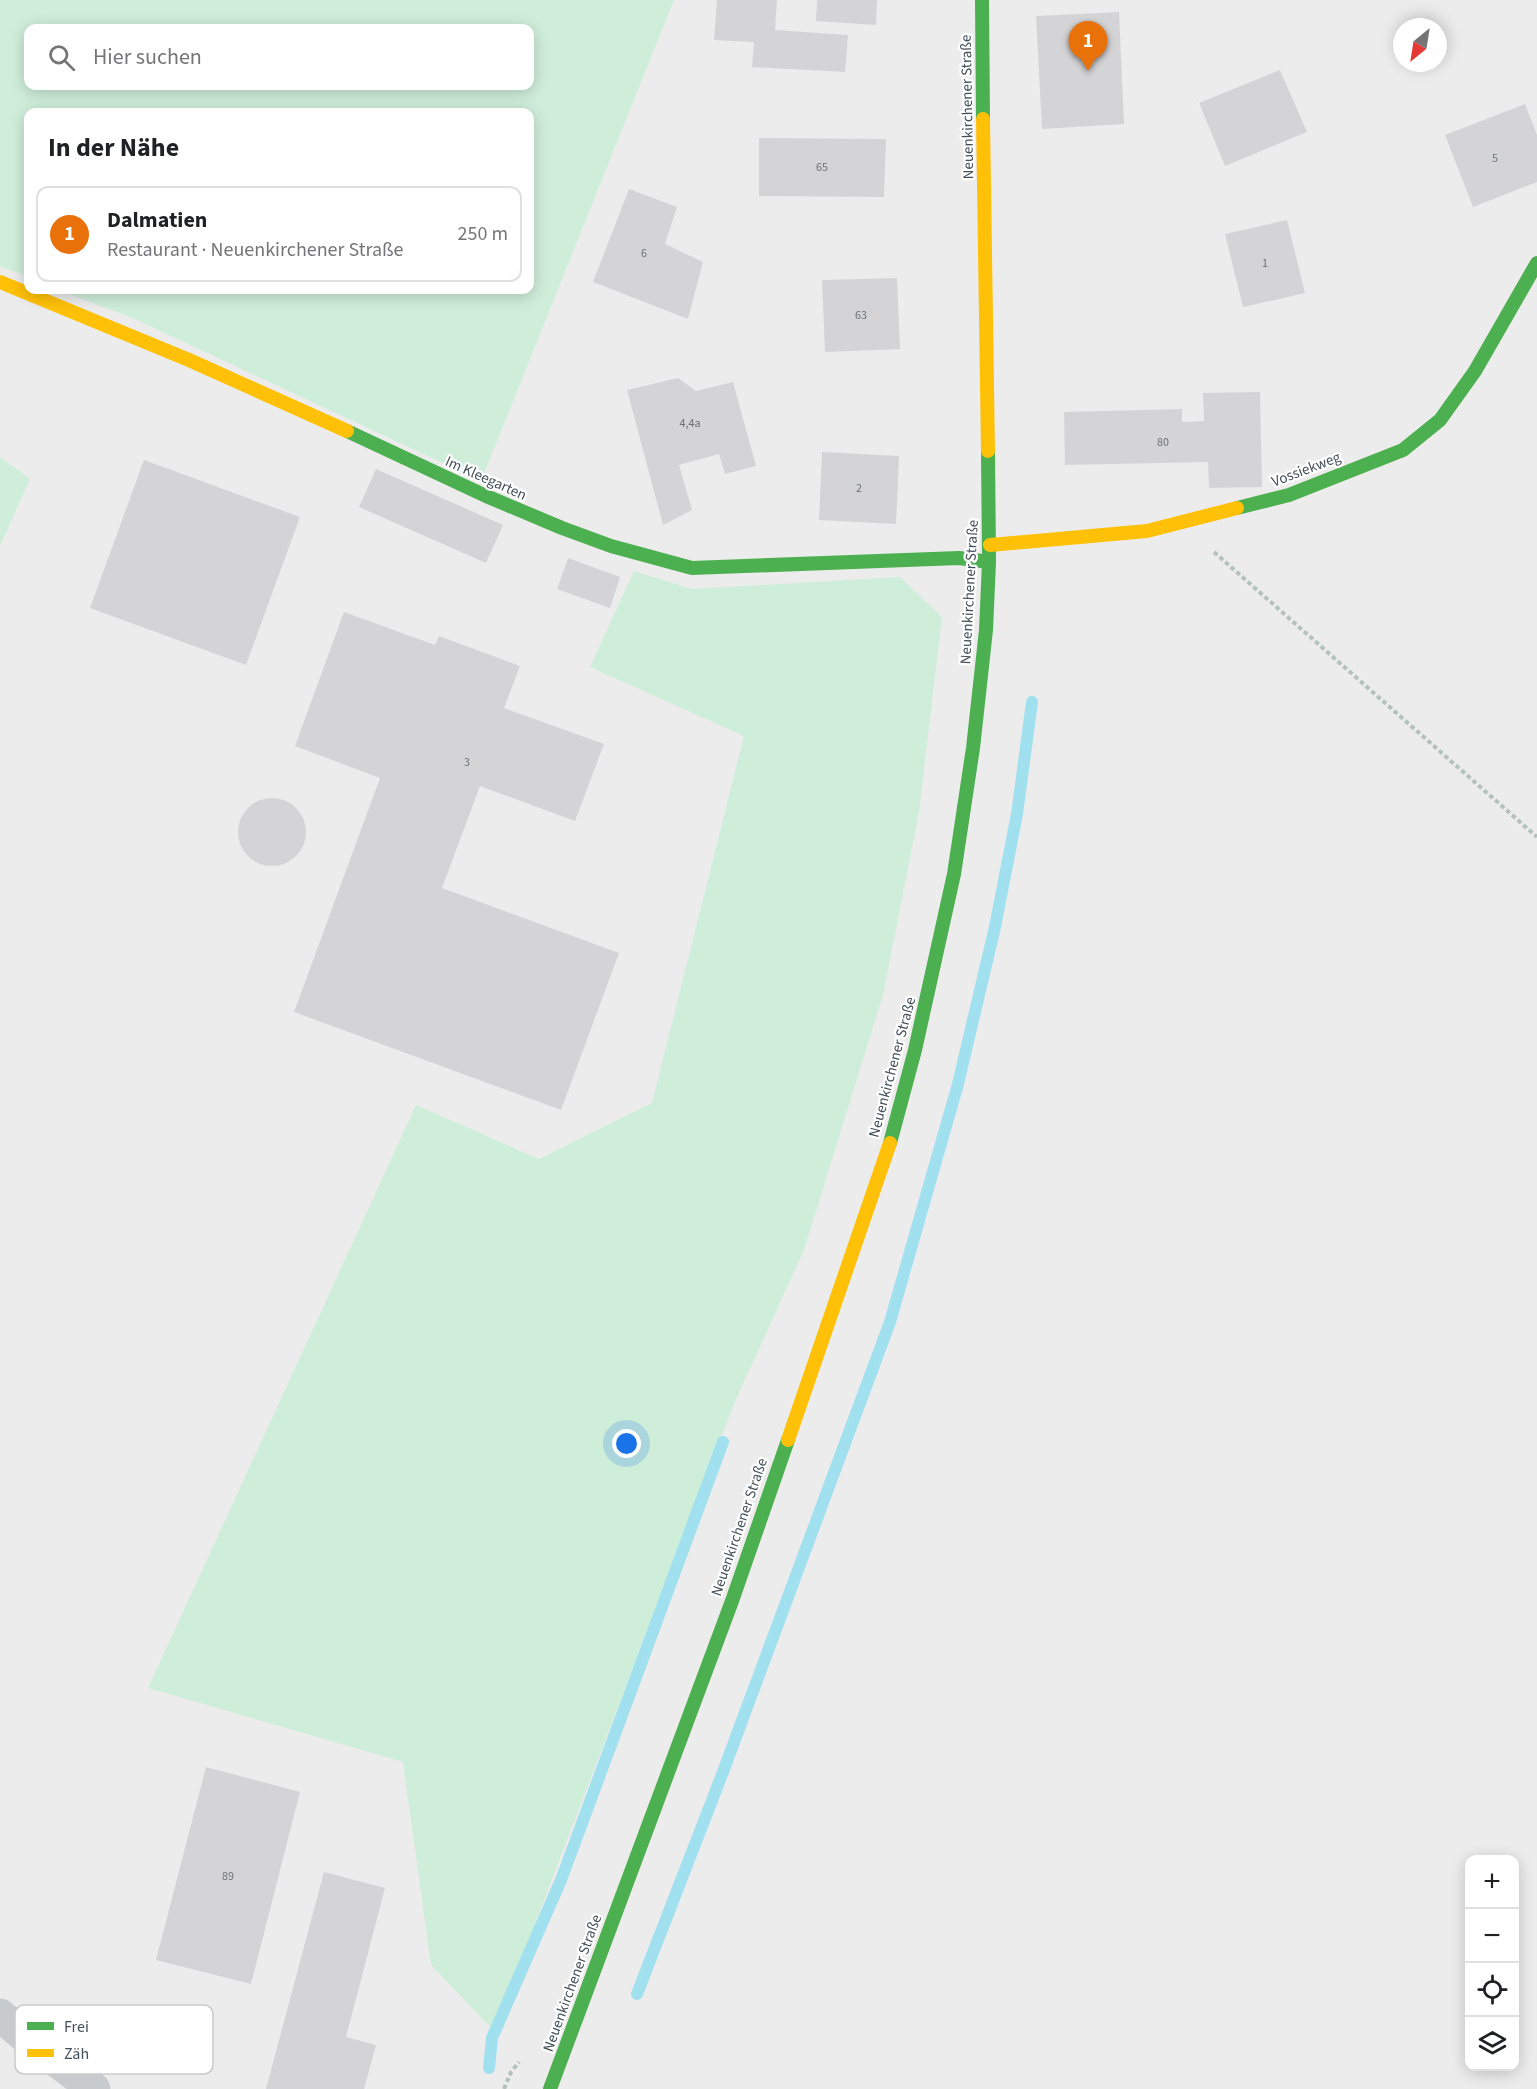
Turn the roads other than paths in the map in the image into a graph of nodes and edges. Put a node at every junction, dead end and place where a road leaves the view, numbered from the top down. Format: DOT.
graph roads {
  1 [pos="982,0"];
  2 [pos="1537,263"];
  3 [pos="0,282"];
  4 [pos="24,292"];
  5 [pos="28,294"];
  6 [pos="990,545"];
  7 [pos="989,562"];
  8 [pos="0,2015"];
  9 [pos="15,2028"];
  10 [pos="74,2074"];
  11 [pos="94,2089"];
  12 [pos="550,2089"];
  1 -- 6 [label="main road, Neuenkirchener Straße"];
  2 -- 6 [label="main road, Vossiekweg"];
  3 -- 4 [label="main road, Im Kleegarten"];
  5 -- 7 [label="main road, Im Kleegarten"];
  6 -- 7 [label="main road, Neuenkirchener Straße"];
  7 -- 12 [label="main road, Neuenkirchener Straße"];
  8 -- 9 [label="street"];
  10 -- 11 [label="street"];
}
